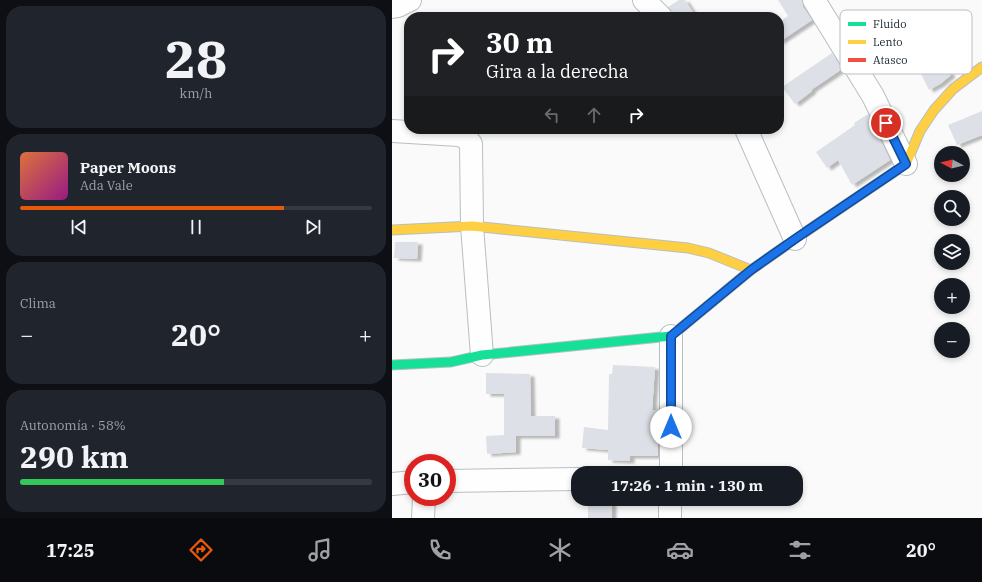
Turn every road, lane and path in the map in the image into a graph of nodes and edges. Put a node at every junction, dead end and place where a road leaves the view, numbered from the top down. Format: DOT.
graph roads {
  1 [pos="410,0"];
  2 [pos="814,0"];
  3 [pos="392,7"];
  4 [pos="840,42"];
  5 [pos="982,67"];
  6 [pos="859,74"];
  7 [pos="392,131"];
  8 [pos="404,132"];
  9 [pos="442,134"];
  10 [pos="748,134"];
  11 [pos="906,164"];
  12 [pos="472,226"];
  13 [pos="392,230"];
  14 [pos="795,239"];
  15 [pos="751,270"];
  16 [pos="671,336"];
  17 [pos="482,355"];
  18 [pos="392,365"];
  19 [pos="671,466"];
  20 [pos="571,479"];
  21 [pos="456,481"];
  22 [pos="404,483"];
  23 [pos="392,484"];
  24 [pos="424,506"];
  25 [pos="670,506"];
  26 [pos="423,518"];
  27 [pos="670,518"];
  1 -- 3 [label="street"];
  2 -- 4 [label="street"];
  5 -- 11 [label="street"];
  6 -- 11 [label="street"];
  7 -- 8 [label="street"];
  9 -- 12 [label="street"];
  10 -- 14 [label="street"];
  11 -- 14 [label="street"];
  12 -- 13 [label="street"];
  12 -- 15 [label="street"];
  12 -- 17 [label="street"];
  14 -- 15 [label="street"];
  15 -- 16 [label="street"];
  16 -- 17 [label="street"];
  16 -- 19 [label="street"];
  17 -- 18 [label="street"];
  20 -- 21 [label="street"];
  22 -- 23 [label="street"];
  24 -- 26 [label="street"];
  25 -- 27 [label="street"];
}
